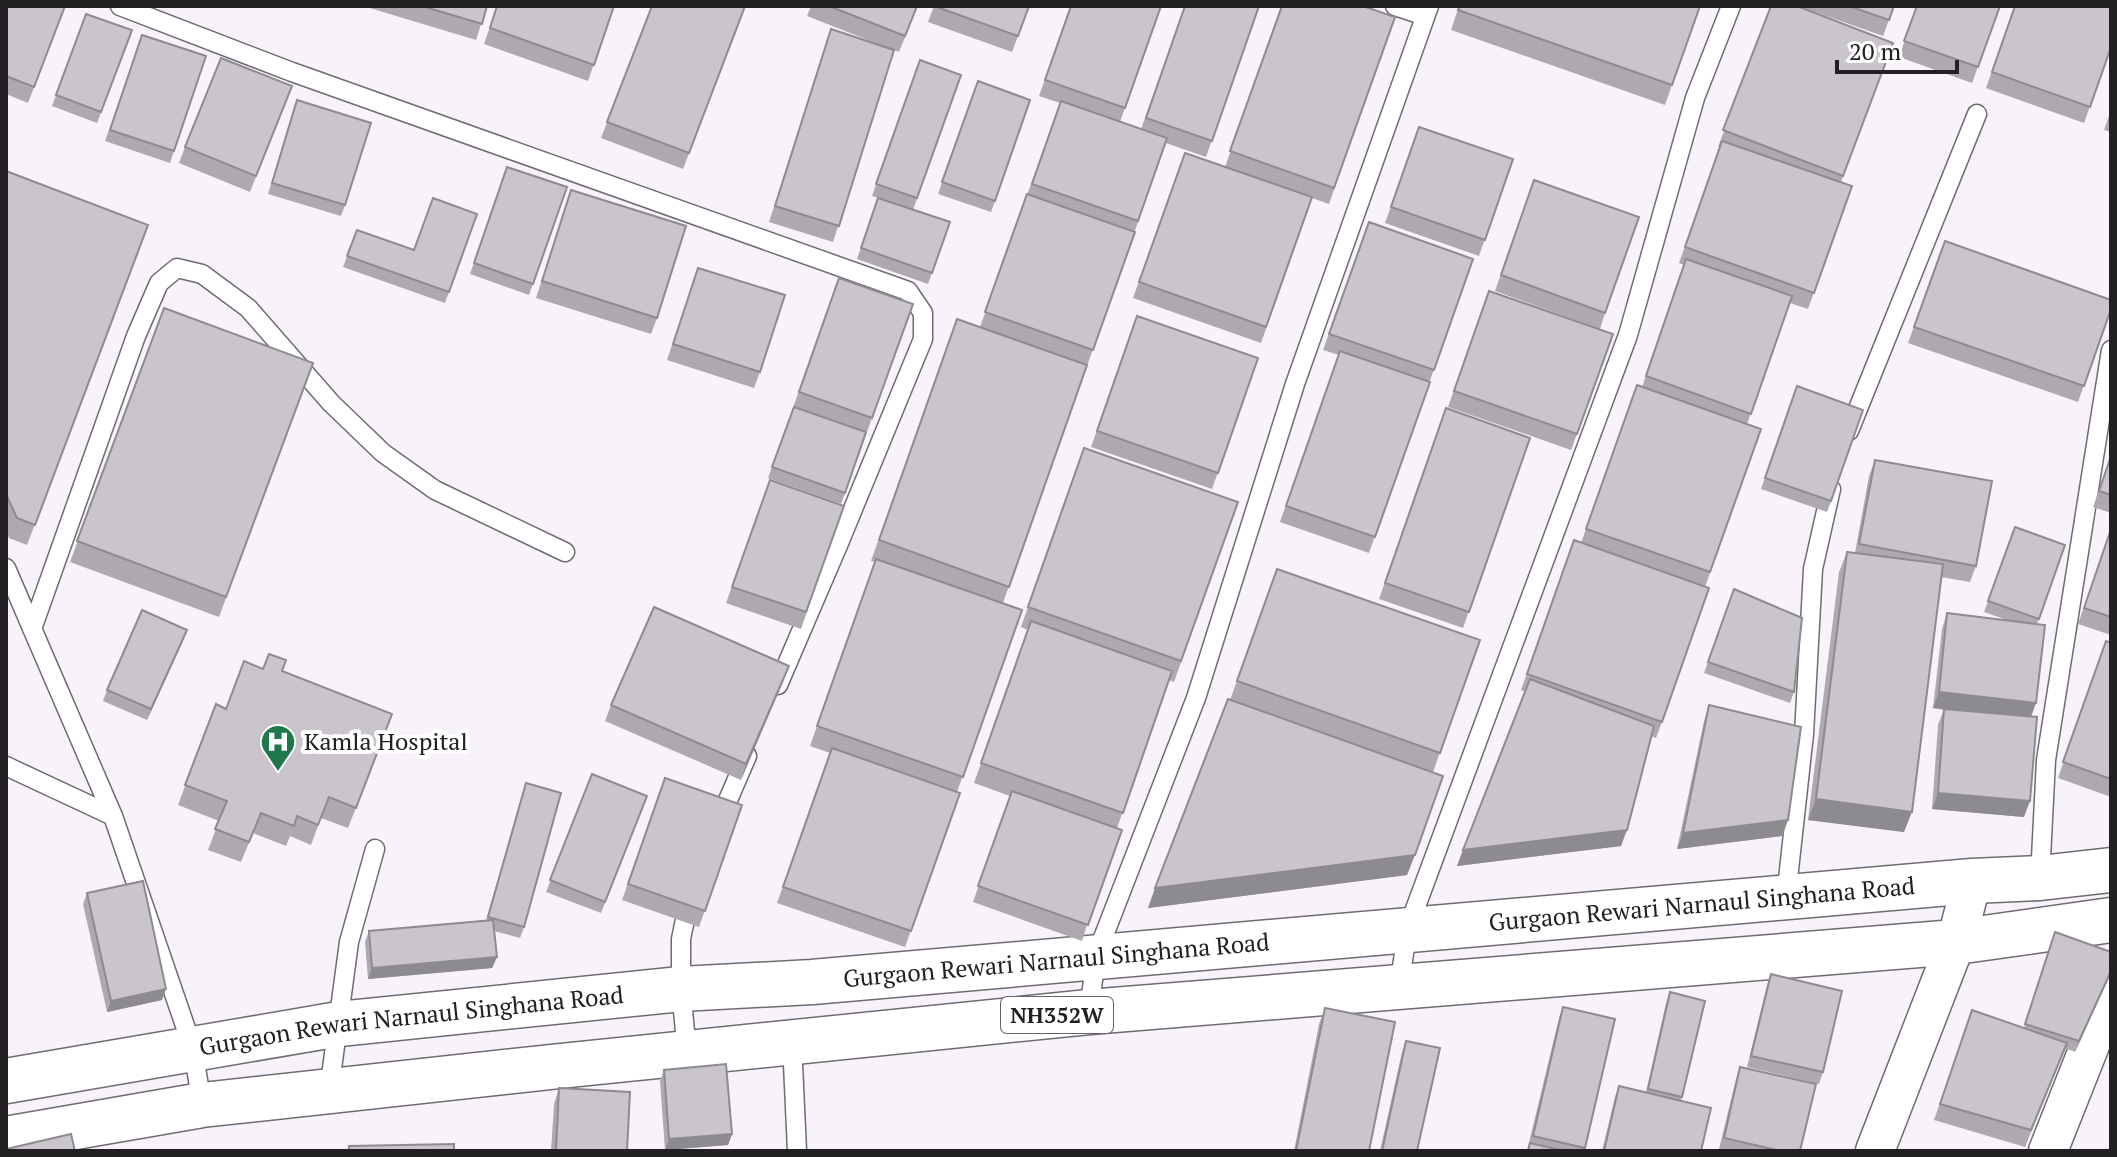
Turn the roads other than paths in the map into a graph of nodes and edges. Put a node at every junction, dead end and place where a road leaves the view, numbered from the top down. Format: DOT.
graph roads {
  1 [pos="120,6"];
  2 [pos="1395,6"];
  3 [pos="1731,6"];
  4 [pos="1427,11"];
  5 [pos="1977,114"];
  6 [pos="2111,350"];
  7 [pos="1845,440"];
  8 [pos="1835,470"];
  9 [pos="565,552"];
  10 [pos="6,568"];
  11 [pos="32,629"];
  12 [pos="770,703"];
  13 [pos="757,732"];
  14 [pos="6,766"];
  15 [pos="113,816"];
  16 [pos="713,834"];
  17 [pos="375,849"];
  18 [pos="2111,870"];
  19 [pos="694,878"];
  20 [pos="2040,878"];
  21 [pos="1972,881"];
  22 [pos="1786,897"];
  23 [pos="2111,920"];
  24 [pos="1408,928"];
  25 [pos="1956,942"];
  26 [pos="1096,956"];
  27 [pos="1399,986"];
  28 [pos="681,989"];
  29 [pos="2111,992"];
  30 [pos="1089,1012"];
  31 [pos="339,1024"];
  32 [pos="792,1042"];
  33 [pos="193,1049"];
  34 [pos="687,1053"];
  35 [pos="6,1081"];
  36 [pos="329,1091"];
  37 [pos="202,1105"];
  38 [pos="6,1139"];
  39 [pos="797,1151"];
  40 [pos="1875,1151"];
  41 [pos="2048,1151"];
  1 -- 12 [label="lane"];
  2 -- 4 [label="lane"];
  3 -- 24 [label="lane"];
  4 -- 26 [label="lane"];
  5 -- 7 [label="lane"];
  6 -- 20 [label="lane"];
  8 -- 22 [label="lane"];
  9 -- 11 [label="lane"];
  10 -- 11 [label="lane"];
  11 -- 15 [label="lane"];
  13 -- 16 [label="lane"];
  14 -- 15 [label="lane"];
  15 -- 33 [label="lane"];
  17 -- 31 [label="lane"];
  18 -- 20 [label="highway, Gurgaon Rewari Narnaul Singhana Road / NH352W"];
  19 -- 28 [label="lane"];
  20 -- 21 [label="highway, Gurgaon Rewari Narnaul Singhana Road / NH352W"];
  21 -- 22 [label="highway, Gurgaon Rewari Narnaul Singhana Road / NH352W"];
  21 -- 25 [label="street"];
  22 -- 24 [label="highway, Gurgaon Rewari Narnaul Singhana Road / NH352W"];
  23 -- 25 [label="highway, NH352W"];
  24 -- 26 [label="highway, Gurgaon Rewari Narnaul Singhana Road / NH352W"];
  24 -- 27 [label="lane"];
  25 -- 27 [label="highway, NH352W"];
  25 -- 40 [label="street"];
  26 -- 28 [label="highway, Gurgaon Rewari Narnaul Singhana Road / NH352W"];
  26 -- 30 [label="lane"];
  27 -- 30 [label="highway, NH352W"];
  28 -- 31 [label="highway, Gurgaon Rewari Narnaul Singhana Road / NH352W"];
  28 -- 34 [label="lane"];
  29 -- 41 [label="street"];
  30 -- 32 [label="highway, NH352W"];
  31 -- 33 [label="highway, Gurgaon Rewari Narnaul Singhana Road / NH352W"];
  31 -- 36 [label="lane"];
  32 -- 34 [label="highway, NH352W"];
  32 -- 39 [label="lane"];
  33 -- 35 [label="highway, Gurgaon Rewari Narnaul Singhana Road / NH352W"];
  33 -- 37 [label="lane"];
  34 -- 36 [label="highway, NH352W"];
  36 -- 37 [label="highway, NH352W"];
  37 -- 38 [label="highway, NH352W"];
}
